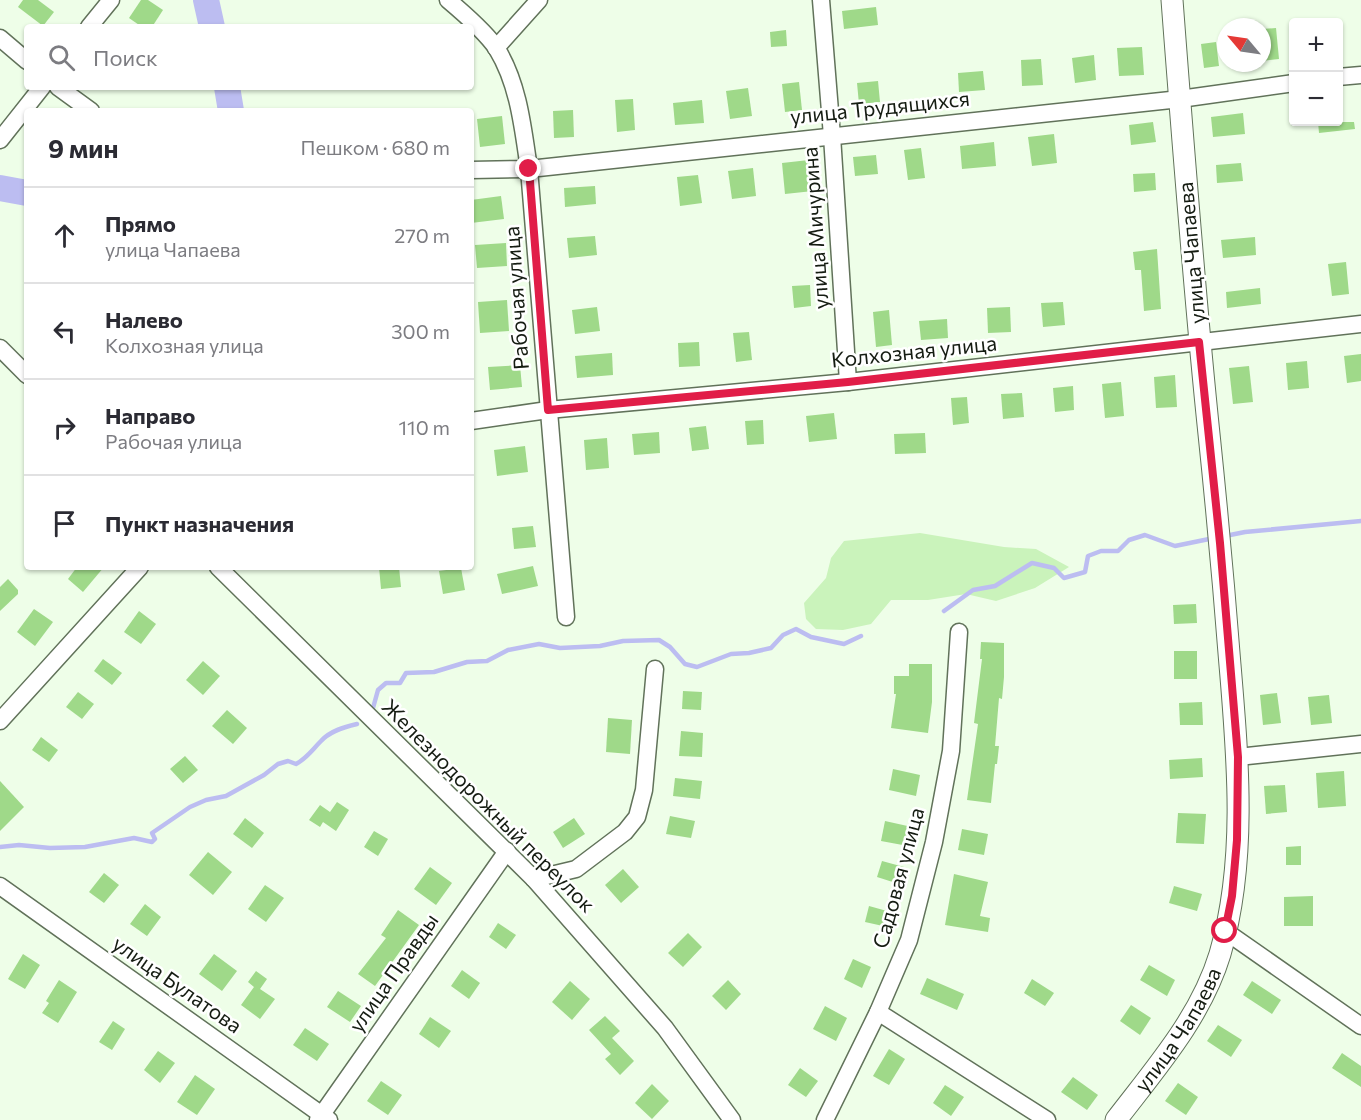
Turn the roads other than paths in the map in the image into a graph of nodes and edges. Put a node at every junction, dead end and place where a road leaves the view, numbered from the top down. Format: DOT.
graph roads {
  1 [pos="111,0"];
  2 [pos="448,0"];
  3 [pos="539,0"];
  4 [pos="821,0"];
  5 [pos="1172,0"];
  6 [pos="91,24"];
  7 [pos="472,24"];
  8 [pos="474,26"];
  9 [pos="0,38"];
  10 [pos="496,48"];
  11 [pos="24,58"];
  12 [pos="1361,75"];
  13 [pos="1343,77"];
  14 [pos="1289,84"];
  15 [pos="40,90"];
  16 [pos="62,90"];
  17 [pos="1180,99"];
  18 [pos="25,108"];
  19 [pos="87,108"];
  20 [pos="24,110"];
  21 [pos="832,136"];
  22 [pos="0,140"];
  23 [pos="529,169"];
  24 [pos="474,170"];
  25 [pos="1361,324"];
  26 [pos="1199,342"];
  27 [pos="0,348"];
  28 [pos="24,372"];
  29 [pos="848,382"];
  30 [pos="548,410"];
  31 [pos="474,421"];
  32 [pos="137,570"];
  33 [pos="221,570"];
  34 [pos="566,617"];
  35 [pos="958,632"];
  36 [pos="655,669"];
  37 [pos="0,721"];
  38 [pos="1361,744"];
  39 [pos="1238,757"];
  40 [pos="507,851"];
  41 [pos="534,879"];
  42 [pos="0,886"];
  43 [pos="1225,931"];
  44 [pos="878,1012"];
  45 [pos="1361,1026"];
  46 [pos="323,1118"];
  47 [pos="732,1120"];
  48 [pos="825,1120"];
  49 [pos="1047,1120"];
  50 [pos="1116,1120"];
  1 -- 6 [label="street"];
  2 -- 7 [label="street, Рабочая улица"];
  3 -- 10 [label="street"];
  4 -- 21 [label="street, улица Мичурина"];
  5 -- 17 [label="street, улица Чапаева"];
  8 -- 10 [label="street, Рабочая улица"];
  9 -- 11 [label="street"];
  10 -- 23 [label="street, Рабочая улица"];
  12 -- 13 [label="street"];
  14 -- 17 [label="street, улица Трудящихся"];
  15 -- 18 [label="street"];
  16 -- 19 [label="street"];
  17 -- 21 [label="street, улица Трудящихся"];
  17 -- 26 [label="street, улица Чапаева"];
  20 -- 22 [label="street"];
  21 -- 23 [label="street, улица Трудящихся"];
  21 -- 29 [label="street, улица Мичурина"];
  23 -- 24 [label="street, улица Трудящихся"];
  23 -- 30 [label="street, Рабочая улица"];
  25 -- 26 [label="street, Колхозная улица"];
  26 -- 29 [label="street, Колхозная улица"];
  26 -- 39 [label="street, улица Чапаева"];
  27 -- 28 [label="street"];
  29 -- 30 [label="street, Колхозная улица"];
  30 -- 31 [label="street, Колхозная улица"];
  30 -- 34 [label="street, Рабочая улица"];
  32 -- 37 [label="street"];
  33 -- 40 [label="street, Железнодорожный переулок"];
  35 -- 44 [label="street, Садовая улица"];
  36 -- 41 [label="street"];
  38 -- 39 [label="street"];
  39 -- 43 [label="street, улица Чапаева"];
  40 -- 41 [label="street, Железнодорожный переулок"];
  40 -- 46 [label="street, улица Правды"];
  41 -- 47 [label="street, Железнодорожный переулок"];
  42 -- 46 [label="street, улица Булатова"];
  43 -- 45 [label="street"];
  43 -- 50 [label="street, улица Чапаева"];
  44 -- 48 [label="street, Садовая улица"];
  44 -- 49 [label="street"];
}
